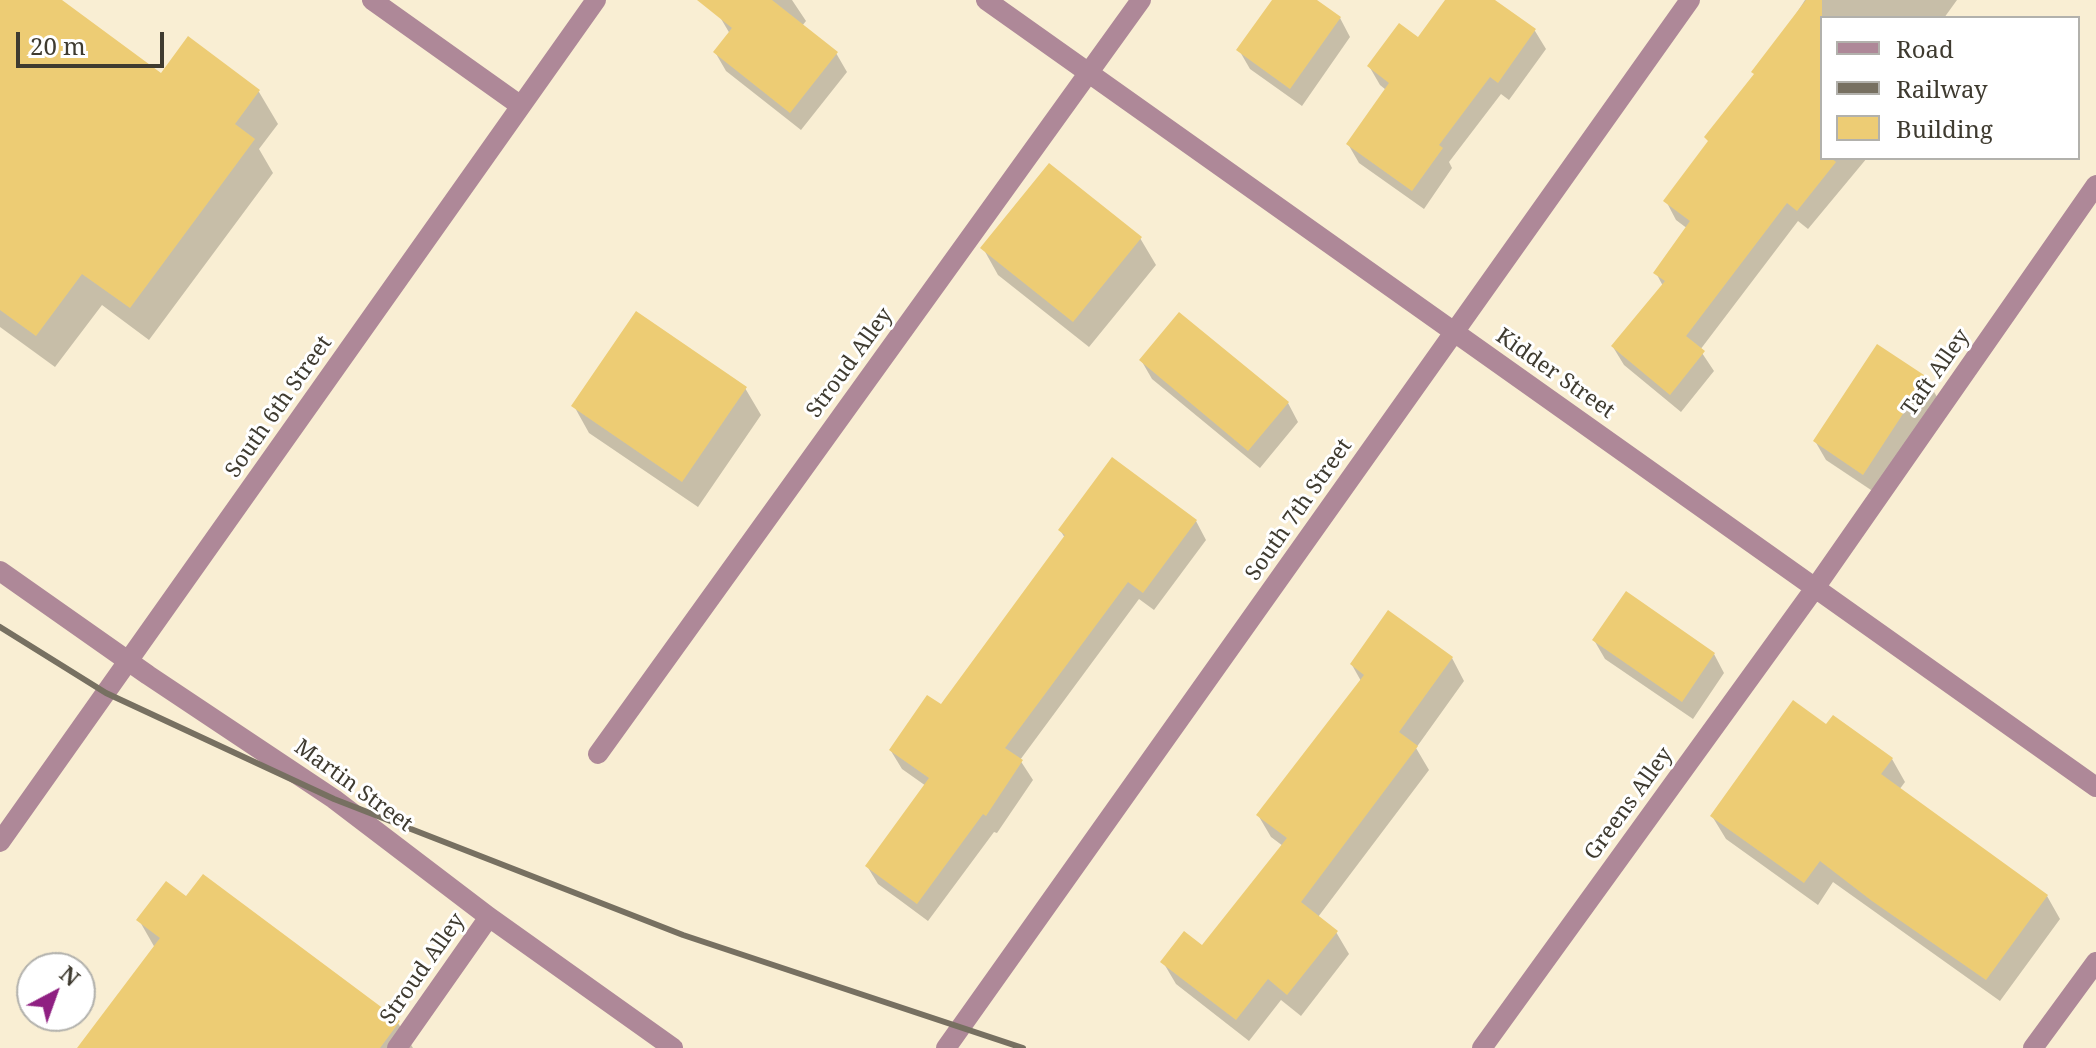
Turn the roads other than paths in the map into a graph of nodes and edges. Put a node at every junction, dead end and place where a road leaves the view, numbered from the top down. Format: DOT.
graph roads {
  1 [pos="372,0"];
  2 [pos="596,0"];
  3 [pos="986,0"];
  4 [pos="1141,0"];
  5 [pos="1690,0"];
  6 [pos="1089,73"];
  7 [pos="521,106"];
  8 [pos="2096,185"];
  9 [pos="1455,332"];
  10 [pos="0,571"];
  11 [pos="1815,588"];
  12 [pos="128,661"];
  13 [pos="598,754"];
  14 [pos="2096,787"];
  15 [pos="0,842"];
  16 [pos="489,917"];
  17 [pos="2096,962"];
  18 [pos="397,1048"];
  19 [pos="673,1048"];
  20 [pos="946,1048"];
  21 [pos="1482,1048"];
  22 [pos="2033,1048"];
  1 -- 7 [label="street"];
  2 -- 7 [label="street, South 6th Street"];
  3 -- 6 [label="street, Kidder Street"];
  4 -- 6 [label="street, Stroud Alley"];
  5 -- 9 [label="street, South 7th Street"];
  6 -- 9 [label="street, Kidder Street"];
  6 -- 13 [label="street, Stroud Alley"];
  7 -- 12 [label="street, South 6th Street"];
  8 -- 11 [label="street, Taft Alley"];
  9 -- 11 [label="street, Kidder Street"];
  9 -- 20 [label="street, South 7th Street"];
  10 -- 12 [label="street, Martin Street"];
  11 -- 14 [label="street, Kidder Street"];
  11 -- 21 [label="street, Greens Alley"];
  12 -- 15 [label="street, South 6th Street"];
  12 -- 16 [label="street, Martin Street"];
  16 -- 18 [label="street, Stroud Alley"];
  16 -- 19 [label="street, Martin Street"];
  17 -- 22 [label="street"];
}
